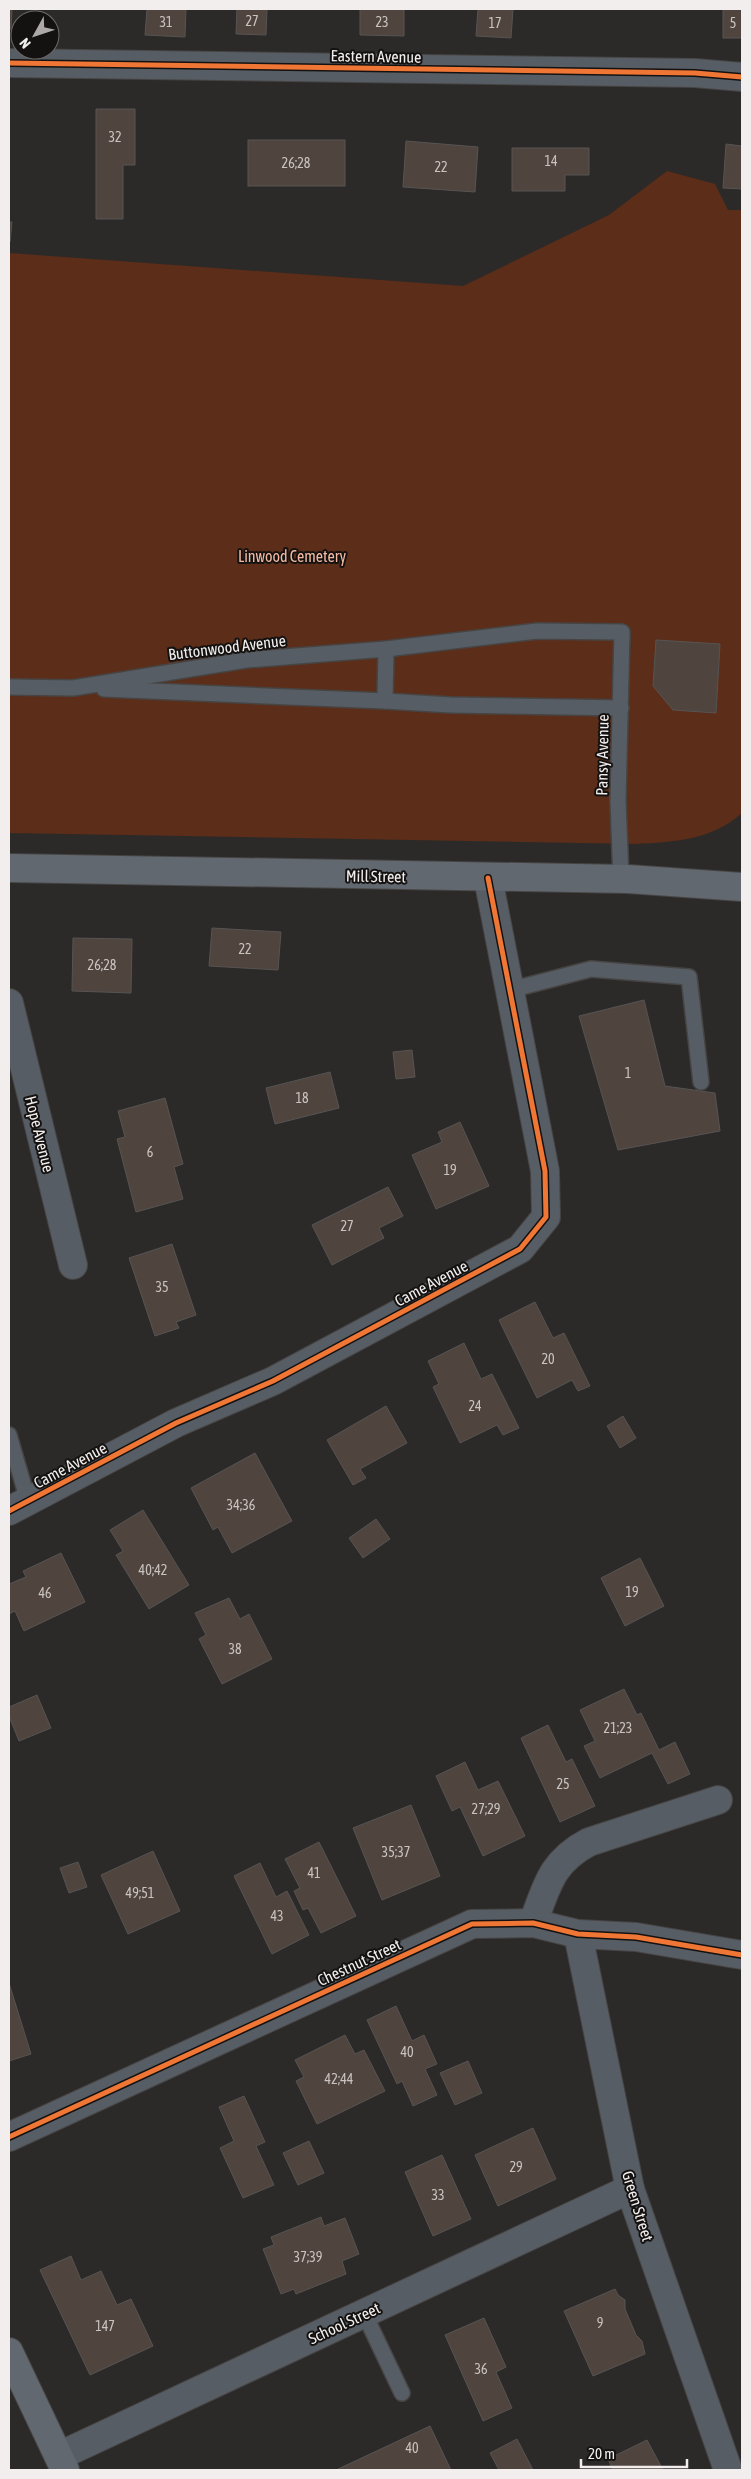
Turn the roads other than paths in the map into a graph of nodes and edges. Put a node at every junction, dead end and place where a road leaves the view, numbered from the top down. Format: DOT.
graph roads {
  1 [pos="9,63"];
  2 [pos="742,77"];
  3 [pos="622,632"];
  4 [pos="386,649"];
  5 [pos="9,688"];
  6 [pos="73,688"];
  7 [pos="385,702"];
  8 [pos="621,708"];
  9 [pos="9,868"];
  10 [pos="488,878"];
  11 [pos="621,879"];
  12 [pos="742,887"];
  13 [pos="510,990"];
  14 [pos="9,1003"];
  15 [pos="701,1082"];
  16 [pos="73,1266"];
  17 [pos="9,1435"];
  18 [pos="19,1506"];
  19 [pos="718,1800"];
  20 [pos="533,1923"];
  21 [pos="578,1934"];
  22 [pos="742,1955"];
  23 [pos="9,2137"];
  24 [pos="630,2189"];
  25 [pos="364,2313"];
  26 [pos="9,2352"];
  27 [pos="402,2393"];
  28 [pos="62,2463"];
  29 [pos="728,2470"];
  1 -- 2 [label="street, Eastern Avenue"];
  3 -- 4 [label="lane, Buttonwood Avenue"];
  3 -- 8 [label="lane, Pansy Avenue"];
  4 -- 6 [label="lane, Buttonwood Avenue"];
  4 -- 7 [label="lane"];
  5 -- 6 [label="lane, Buttonwood Avenue"];
  6 -- 7 [label="lane, Buttonwood Avenue"];
  7 -- 8 [label="lane, Buttonwood Avenue"];
  8 -- 11 [label="lane, Pansy Avenue"];
  9 -- 10 [label="main road, Mill Street"];
  10 -- 11 [label="main road, Mill Street"];
  10 -- 13 [label="street, Came Avenue"];
  11 -- 12 [label="main road, Mill Street"];
  13 -- 15 [label="lane"];
  13 -- 18 [label="street, Came Avenue"];
  14 -- 16 [label="street, Hope Avenue"];
  17 -- 18 [label="lane"];
  19 -- 20 [label="street"];
  20 -- 21 [label="street, Chestnut Street"];
  20 -- 23 [label="street, Chestnut Street"];
  21 -- 22 [label="street, Chestnut Street"];
  21 -- 24 [label="street, Green Street"];
  24 -- 25 [label="street, School Street"];
  24 -- 29 [label="street, Green Street"];
  25 -- 27 [label="lane"];
  25 -- 28 [label="street, School Street"];
  26 -- 28 [label="main road"];
}
